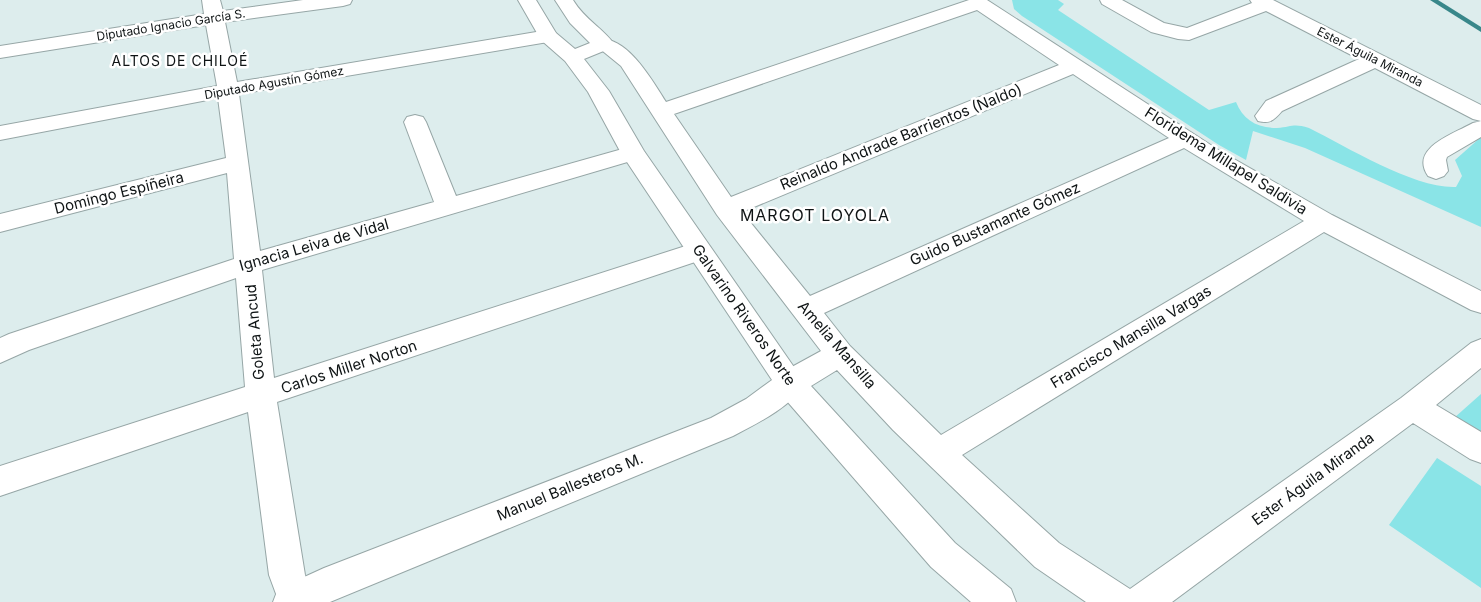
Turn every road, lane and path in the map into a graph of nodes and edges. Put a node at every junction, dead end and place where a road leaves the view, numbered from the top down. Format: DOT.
graph roads {
  1 [pos="343,0"];
  2 [pos="526,0"];
  3 [pos="564,0"];
  4 [pos="1109,0"];
  5 [pos="1262,2"];
  6 [pos="213,9"];
  7 [pos="548,36"];
  8 [pos="604,44"];
  9 [pos="0,52"];
  10 [pos="572,57"];
  11 [pos="1375,60"];
  12 [pos="1076,65"];
  13 [pos="228,90"];
  14 [pos="662,112"];
  15 [pos="1481,114"];
  16 [pos="1266,116"];
  17 [pos="415,122"];
  18 [pos="1481,128"];
  19 [pos="0,133"];
  20 [pos="1186,139"];
  21 [pos="634,153"];
  22 [pos="238,163"];
  23 [pos="1436,171"];
  24 [pos="448,207"];
  25 [pos="726,209"];
  26 [pos="1323,221"];
  27 [pos="0,223"];
  28 [pos="698,251"];
  29 [pos="249,264"];
  30 [pos="1481,303"];
  31 [pos="805,310"];
  32 [pos="0,351"];
  33 [pos="1481,352"];
  34 [pos="840,354"];
  35 [pos="790,383"];
  36 [pos="261,396"];
  37 [pos="1412,407"];
  38 [pos="1481,449"];
  39 [pos="938,453"];
  40 [pos="0,481"];
  41 [pos="295,601"];
  42 [pos="998,602"];
  43 [pos="1118,602"];
  44 [pos="1142,602"];
  1 -- 6 [label="street, Diputado Ignacio García S."];
  2 -- 7 [label="street, Galvarino Riveros Norte"];
  3 -- 8 [label="street, Amelia Mansilla"];
  4 -- 5 [label="street"];
  5 -- 11 [label="street, Ester Águila Miranda"];
  6 -- 9 [label="street, Diputado Ignacio García S."];
  6 -- 13 [label="street, Goleta Ancud"];
  7 -- 10 [label="street, Galvarino Riveros Norte"];
  7 -- 13 [label="street, Diputado Agustín Gómez"];
  8 -- 10 [label="street"];
  8 -- 14 [label="street, Amelia Mansilla"];
  10 -- 21 [label="street, Galvarino Riveros Norte"];
  11 -- 15 [label="street, Ester Águila Miranda"];
  11 -- 16 [label="street"];
  12 -- 14 [label="street, Floridema Millapel Saldivia"];
  12 -- 20 [label="street, Floridema Millapel Saldivia"];
  12 -- 25 [label="street, Reinaldo Andrade Barrientos (Naldo)"];
  13 -- 19 [label="street, Diputado Agustín Gómez"];
  13 -- 22 [label="street, Goleta Ancud"];
  14 -- 25 [label="street, Amelia Mansilla"];
  17 -- 24 [label="street"];
  18 -- 23 [label="street"];
  20 -- 26 [label="street, Floridema Millapel Saldivia"];
  20 -- 31 [label="street, Guido Bustamante Gómez"];
  21 -- 24 [label="street, Ignacia Leiva de Vidal"];
  21 -- 28 [label="street, Galvarino Riveros Norte"];
  22 -- 27 [label="street, Domingo Espiñeira"];
  22 -- 29 [label="street, Goleta Ancud"];
  24 -- 29 [label="street, Ignacia Leiva de Vidal"];
  25 -- 31 [label="street, Amelia Mansilla"];
  26 -- 30 [label="street, Floridema Millapel Saldivia"];
  26 -- 39 [label="street, Francisco Mansilla Vargas"];
  28 -- 35 [label="street, Galvarino Riveros Norte"];
  28 -- 36 [label="street, Carlos Miller Norton"];
  29 -- 32 [label="street, Ignacia Leiva de Vidal"];
  29 -- 36 [label="street, Goleta Ancud"];
  31 -- 34 [label="street, Amelia Mansilla"];
  33 -- 37 [label="street, Ester Águila Miranda"];
  34 -- 35 [label="street, Manuel Ballesteros M."];
  34 -- 39 [label="street, Amelia Mansilla"];
  35 -- 41 [label="street, Manuel Ballesteros M."];
  35 -- 42 [label="street, Galvarino Riveros Norte"];
  36 -- 40 [label="street, Carlos Miller Norton"];
  36 -- 41 [label="street, Goleta Ancud"];
  37 -- 38 [label="street"];
  37 -- 44 [label="street, Ester Águila Miranda"];
  39 -- 43 [label="street, Amelia Mansilla"];
}
